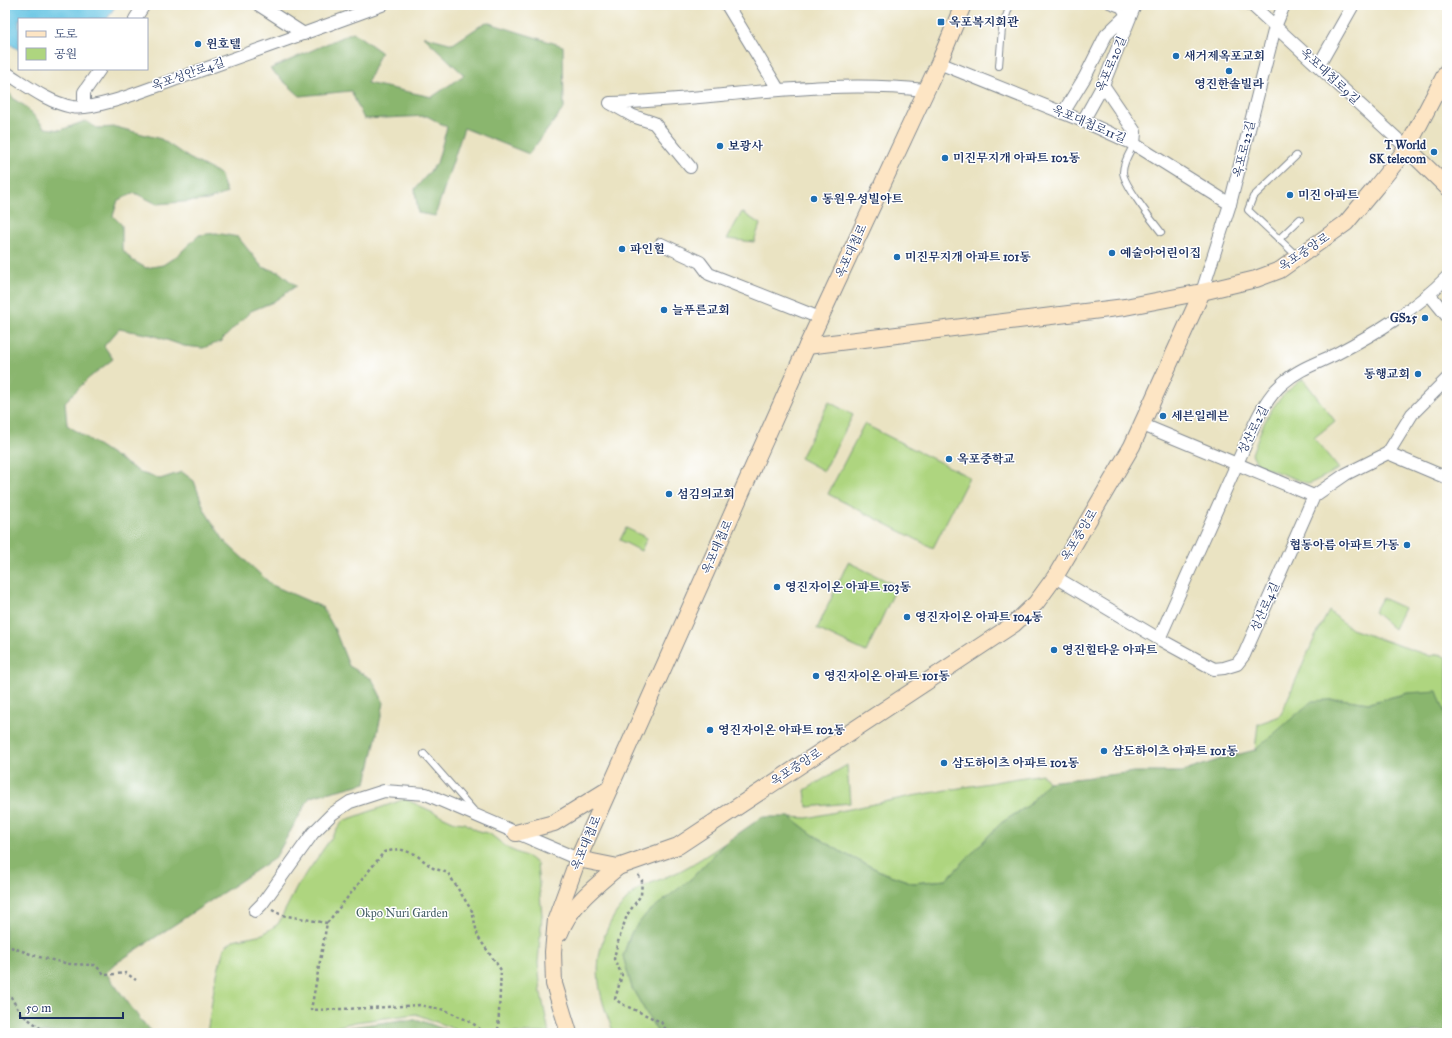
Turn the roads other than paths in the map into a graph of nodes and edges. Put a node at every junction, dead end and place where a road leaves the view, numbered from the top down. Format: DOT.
graph roads {
  1 [pos="144,5"];
  2 [pos="260,5"];
  3 [pos="382,5"];
  4 [pos="727,5"];
  5 [pos="963,5"];
  6 [pos="1010,5"];
  7 [pos="1109,5"];
  8 [pos="1252,5"];
  9 [pos="1284,5"];
  10 [pos="1353,5"];
  11 [pos="1135,6"];
  12 [pos="1121,10"];
  13 [pos="136,18"];
  14 [pos="1275,27"];
  15 [pos="304,34"];
  16 [pos="939,63"];
  17 [pos="1319,65"];
  18 [pos="999,66"];
  19 [pos="99,70"];
  20 [pos="5,72"];
  21 [pos="1447,72"];
  22 [pos="1103,84"];
  23 [pos="778,89"];
  24 [pos="925,90"];
  25 [pos="84,107"];
  26 [pos="1063,113"];
  27 [pos="1083,121"];
  28 [pos="1134,144"];
  29 [pos="1407,148"];
  30 [pos="1296,156"];
  31 [pos="690,167"];
  32 [pos="1447,187"];
  33 [pos="1230,204"];
  34 [pos="1300,219"];
  35 [pos="1161,232"];
  36 [pos="1279,239"];
  37 [pos="661,244"];
  38 [pos="1299,258"];
  39 [pos="1447,277"];
  40 [pos="1202,292"];
  41 [pos="1429,294"];
  42 [pos="1447,316"];
  43 [pos="820,318"];
  44 [pos="807,346"];
  45 [pos="1447,379"];
  46 [pos="1143,425"];
  47 [pos="1388,453"];
  48 [pos="1236,465"];
  49 [pos="1447,478"];
  50 [pos="1314,496"];
  51 [pos="1054,577"];
  52 [pos="1159,639"];
  53 [pos="424,754"];
  54 [pos="609,789"];
  55 [pos="479,817"];
  56 [pos="516,833"];
  57 [pos="578,859"];
  58 [pos="624,865"];
  59 [pos="255,911"];
  60 [pos="553,952"];
  61 [pos="569,1033"];
  1 -- 13 [label="street"];
  2 -- 15 [label="street"];
  3 -- 15 [label="street, 옥포성안로4길"];
  4 -- 23 [label="street"];
  5 -- 16 [label="street, 옥포대첩로"];
  6 -- 18 [label="lane"];
  7 -- 12 [label="lane"];
  8 -- 14 [label="street, 옥포대첩로9길"];
  9 -- 14 [label="street, 옥포로22길"];
  10 -- 17 [label="street"];
  11 -- 12 [label="street"];
  11 -- 22 [label="street, 옥포로20길"];
  12 -- 26 [label="street"];
  14 -- 17 [label="street, 옥포대첩로9길"];
  14 -- 33 [label="street, 옥포로22길"];
  15 -- 25 [label="street, 옥포성안로4길"];
  16 -- 24 [label="street, 옥포대첩로"];
  16 -- 26 [label="street, 옥포대첩로11길"];
  17 -- 29 [label="street, 옥포대첩로9길"];
  19 -- 25 [label="street"];
  20 -- 25 [label="street"];
  21 -- 29 [label="street, 옥포중앙로"];
  22 -- 27 [label="street, 옥포로20길"];
  22 -- 28 [label="street"];
  23 -- 24 [label="street"];
  23 -- 31 [label="street"];
  24 -- 43 [label="street, 옥포대첩로"];
  26 -- 27 [label="street, 옥포대첩로11길"];
  27 -- 28 [label="street, 옥포대첩로11길"];
  28 -- 33 [label="street, 옥포대첩로11길"];
  28 -- 35 [label="lane"];
  29 -- 32 [label="street"];
  29 -- 38 [label="street, 옥포중앙로"];
  30 -- 36 [label="lane"];
  33 -- 40 [label="street, 옥포로22길"];
  34 -- 36 [label="lane"];
  36 -- 38 [label="lane"];
  37 -- 43 [label="street"];
  38 -- 40 [label="street, 옥포중앙로"];
  39 -- 41 [label="street, 성산로2길"];
  40 -- 44 [label="street"];
  40 -- 46 [label="street, 옥포중앙로"];
  41 -- 42 [label="street"];
  41 -- 48 [label="street, 성산로2길"];
  43 -- 44 [label="street, 옥포대첩로"];
  44 -- 54 [label="street, 옥포대첩로"];
  45 -- 47 [label="street"];
  46 -- 48 [label="street"];
  46 -- 51 [label="street, 옥포중앙로"];
  47 -- 49 [label="street"];
  47 -- 50 [label="street"];
  48 -- 50 [label="street"];
  48 -- 52 [label="street, 성산로2길"];
  50 -- 52 [label="street, 성산로4길"];
  51 -- 52 [label="street, 성산로4길"];
  51 -- 58 [label="street, 옥포중앙로"];
  53 -- 55 [label="lane"];
  54 -- 56 [label="street"];
  54 -- 57 [label="street, 옥포대첩로"];
  55 -- 56 [label="street"];
  55 -- 59 [label="street"];
  56 -- 57 [label="street"];
  57 -- 58 [label="street, 옥포중앙로"];
  57 -- 60 [label="street, 옥포대첩로"];
  58 -- 60 [label="street"];
  60 -- 61 [label="street, 옥포대첩로"];
}
